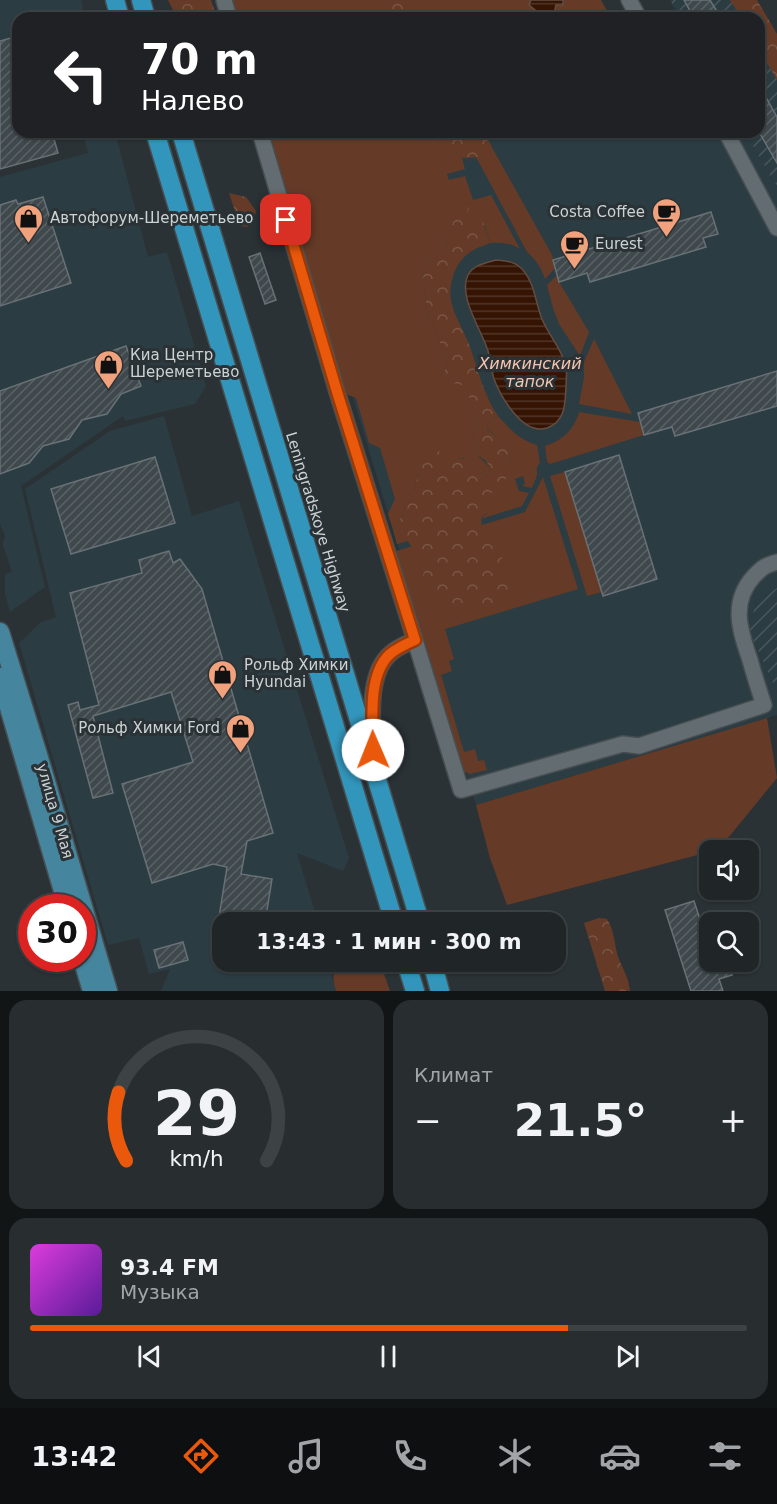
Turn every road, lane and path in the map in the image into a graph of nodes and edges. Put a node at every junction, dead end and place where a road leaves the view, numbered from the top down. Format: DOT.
graph roads {
  1 [pos="157,138"];
  2 [pos="183,138"];
  3 [pos="262,138"];
  4 [pos="729,138"];
  5 [pos="777,228"];
  6 [pos="777,562"];
  7 [pos="0,632"];
  8 [pos="415,640"];
  9 [pos="0,677"];
  10 [pos="373,766"];
  11 [pos="64,894"];
  12 [pos="391,912"];
  13 [pos="417,912"];
  14 [pos="86,972"];
  15 [pos="409,972"];
  16 [pos="435,972"];
  17 [pos="92,991"];
  18 [pos="108,991"];
  19 [pos="414,991"];
  20 [pos="440,991"];
  1 -- 12 [label="highway"];
  2 -- 10 [label="highway, Leningradskoye Highway"];
  3 -- 8 [label="street"];
  4 -- 5 [label="street"];
  6 -- 8 [label="street"];
  7 -- 18 [label="main road, улица 9 Мая"];
  8 -- 10 [label="street"];
  9 -- 11 [label="main road, улица 9 Мая"];
  10 -- 13 [label="highway, Leningradskoye Highway"];
  14 -- 17 [label="main road"];
  15 -- 19 [label="highway"];
  16 -- 20 [label="highway"];
}
